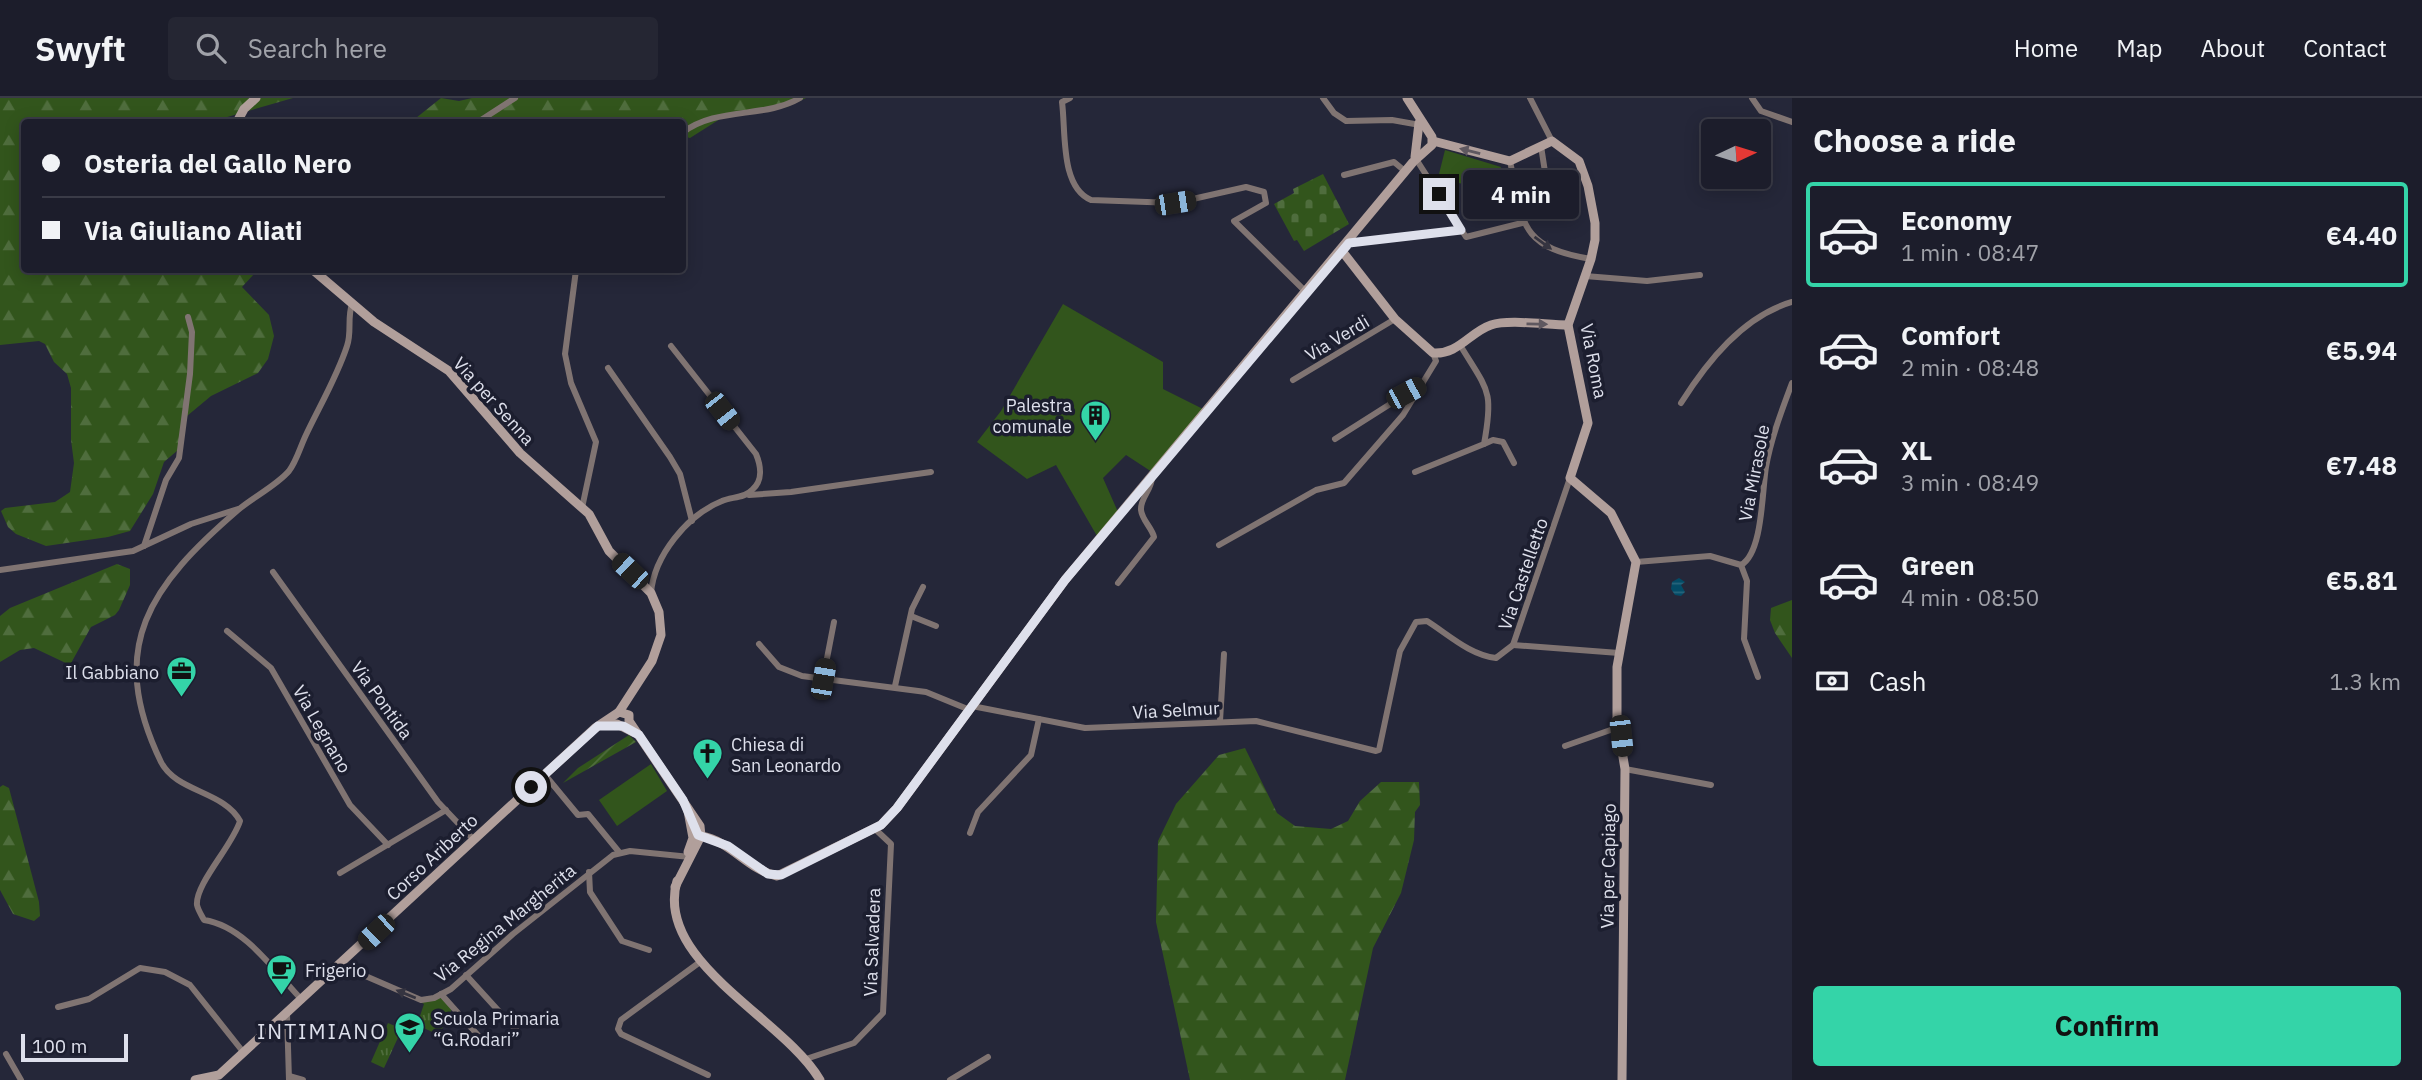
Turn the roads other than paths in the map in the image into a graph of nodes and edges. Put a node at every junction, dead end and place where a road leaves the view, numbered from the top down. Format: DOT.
graph roads {
  1 [pos="515,98"];
  2 [pos="800,98"];
  3 [pos="1070,98"];
  4 [pos="1323,98"];
  5 [pos="1407,98"];
  6 [pos="1530,98"];
  7 [pos="1752,98"];
  8 [pos="252,99"];
  9 [pos="239,119"];
  10 [pos="483,119"];
  11 [pos="1792,122"];
  12 [pos="1419,123"];
  13 [pos="686,131"];
  14 [pos="1425,141"];
  15 [pos="1552,141"];
  16 [pos="1541,146"];
  17 [pos="1415,161"];
  18 [pos="1510,161"];
  19 [pos="1406,172"];
  20 [pos="1344,175"];
  21 [pos="1522,223"];
  22 [pos="1464,233"];
  23 [pos="1349,243"];
  24 [pos="1342,251"];
  25 [pos="1591,259"];
  26 [pos="318,273"];
  27 [pos="576,273"];
  28 [pos="1700,275"];
  29 [pos="1585,276"];
  30 [pos="1306,292"];
  31 [pos="1792,302"];
  32 [pos="352,304"];
  33 [pos="188,317"];
  34 [pos="1395,319"];
  35 [pos="1567,325"];
  36 [pos="1460,345"];
  37 [pos="671,346"];
  38 [pos="1433,353"];
  39 [pos="608,368"];
  40 [pos="1293,380"];
  41 [pos="1792,383"];
  42 [pos="1419,386"];
  43 [pos="1681,403"];
  44 [pos="1335,439"];
  45 [pos="1484,444"];
  46 [pos="1514,463"];
  47 [pos="931,472"];
  48 [pos="1415,472"];
  49 [pos="1152,477"];
  50 [pos="1570,478"];
  51 [pos="745,495"];
  52 [pos="582,508"];
  53 [pos="239,509"];
  54 [pos="692,521"];
  55 [pos="1219,545"];
  56 [pos="144,546"];
  57 [pos="1636,562"];
  58 [pos="1741,565"];
  59 [pos="0,570"];
  60 [pos="273,572"];
  61 [pos="1118,583"];
  62 [pos="923,587"];
  63 [pos="651,593"];
  64 [pos="911,617"];
  65 [pos="834,622"];
  66 [pos="936,626"];
  67 [pos="227,631"];
  68 [pos="759,644"];
  69 [pos="1513,645"];
  70 [pos="1224,653"];
  71 [pos="1619,653"];
  72 [pos="1758,677"];
  73 [pos="823,679"];
  74 [pos="895,686"];
  75 [pos="971,708"];
  76 [pos="622,719"];
  77 [pos="1039,719"];
  78 [pos="1220,722"];
  79 [pos="1619,727"];
  80 [pos="1565,746"];
  81 [pos="1380,750"];
  82 [pos="1625,769"];
  83 [pos="545,775"];
  84 [pos="1711,785"];
  85 [pos="683,800"];
  86 [pos="446,810"];
  87 [pos="688,812"];
  88 [pos="874,828"];
  89 [pos="970,833"];
  90 [pos="701,836"];
  91 [pos="474,840"];
  92 [pos="388,845"];
  93 [pos="619,852"];
  94 [pos="688,857"];
  95 [pos="589,872"];
  96 [pos="340,873"];
  97 [pos="649,950"];
  98 [pos="700,962"];
  99 [pos="340,965"];
  100 [pos="466,975"];
  101 [pos="441,994"];
  102 [pos="302,1000"];
  103 [pos="58,1007"];
  104 [pos="287,1014"];
  105 [pos="516,1030"];
  106 [pos="484,1042"];
  107 [pos="244,1053"];
  108 [pos="6,1054"];
  109 [pos="988,1057"];
  110 [pos="806,1059"];
  111 [pos="708,1075"];
  112 [pos="289,1078"];
  113 [pos="21,1080"];
  114 [pos="195,1080"];
  115 [pos="303,1080"];
  116 [pos="820,1080"];
  117 [pos="950,1080"];
  118 [pos="1622,1080"];
  1 -- 10 [label="street"];
  2 -- 13 [label="street"];
  3 -- 30 [label="street"];
  4 -- 12 [label="street"];
  5 -- 12 [label="street"];
  6 -- 15 [label="street"];
  7 -- 11 [label="street"];
  8 -- 9 [label="street"];
  12 -- 14 [label="street"];
  14 -- 17 [label="street"];
  18 -- 14 [label="street, one-way"];
  15 -- 16 [label="street"];
  15 -- 25 [label="street, Via Roma"];
  16 -- 18 [label="street"];
  16 -- 21 [label="street"];
  17 -- 19 [label="street"];
  17 -- 22 [label="street"];
  18 -- 21 [label="street"];
  19 -- 20 [label="street"];
  19 -- 23 [label="street"];
  21 -- 22 [label="street"];
  21 -- 25 [label="street, one-way"];
  22 -- 23 [label="street"];
  23 -- 24 [label="street"];
  24 -- 30 [label="street"];
  24 -- 34 [label="street"];
  25 -- 29 [label="street, Via Roma"];
  26 -- 32 [label="street, Via per Senna"];
  27 -- 52 [label="street"];
  28 -- 29 [label="street"];
  29 -- 35 [label="street, Via Roma"];
  30 -- 49 [label="street"];
  31 -- 43 [label="street"];
  32 -- 52 [label="street, Via per Senna"];
  32 -- 53 [label="street"];
  33 -- 56 [label="street"];
  34 -- 38 [label="street"];
  34 -- 40 [label="street, Via Verdi"];
  36 -- 35 [label="street, one-way"];
  35 -- 50 [label="street, Via Roma"];
  36 -- 38 [label="street"];
  36 -- 45 [label="street"];
  37 -- 51 [label="street"];
  38 -- 42 [label="street"];
  39 -- 54 [label="street"];
  41 -- 58 [label="street, Via Mirasole"];
  42 -- 44 [label="street"];
  42 -- 55 [label="street"];
  45 -- 46 [label="street"];
  45 -- 48 [label="street"];
  47 -- 51 [label="street"];
  49 -- 61 [label="street"];
  49 -- 75 [label="street"];
  50 -- 57 [label="street"];
  50 -- 69 [label="street, Via Castelletto"];
  51 -- 54 [label="street"];
  52 -- 63 [label="street, Via per Senna"];
  53 -- 56 [label="street"];
  53 -- 102 [label="street"];
  54 -- 63 [label="street"];
  56 -- 59 [label="street"];
  57 -- 58 [label="street"];
  57 -- 71 [label="street"];
  58 -- 72 [label="street"];
  60 -- 86 [label="street, Via Pontida"];
  62 -- 64 [label="street"];
  63 -- 76 [label="street"];
  64 -- 66 [label="street"];
  64 -- 74 [label="street"];
  65 -- 73 [label="street"];
  67 -- 92 [label="street, Via Legnano"];
  68 -- 73 [label="street, Via Selmur"];
  69 -- 71 [label="street"];
  69 -- 81 [label="street, Via Castelletto"];
  70 -- 78 [label="street"];
  71 -- 79 [label="street, Via per Capiago"];
  73 -- 74 [label="street, Via Selmur"];
  74 -- 75 [label="street, Via Selmur"];
  75 -- 77 [label="street, Via Selmur"];
  75 -- 88 [label="street"];
  76 -- 83 [label="street, Corso Ariberto"];
  76 -- 85 [label="street"];
  77 -- 78 [label="street, Via Selmur"];
  77 -- 89 [label="street"];
  78 -- 81 [label="street, Via Selmur"];
  79 -- 80 [label="street"];
  79 -- 82 [label="street, Via per Capiago"];
  82 -- 84 [label="street"];
  82 -- 118 [label="street, Via per Capiago"];
  83 -- 91 [label="street, Corso Ariberto"];
  83 -- 93 [label="street"];
  85 -- 87 [label="street"];
  85 -- 90 [label="street"];
  86 -- 91 [label="street, Via Pontida"];
  86 -- 92 [label="street"];
  87 -- 90 [label="street"];
  87 -- 94 [label="street"];
  88 -- 90 [label="street"];
  88 -- 110 [label="street, Via Salvadera"];
  90 -- 94 [label="street"];
  91 -- 99 [label="street, Corso Ariberto"];
  92 -- 96 [label="street"];
  93 -- 94 [label="street"];
  93 -- 95 [label="street, Via Regina Margherita"];
  94 -- 98 [label="street"];
  95 -- 97 [label="street"];
  95 -- 100 [label="street, Via Regina Margherita"];
  98 -- 110 [label="street"];
  98 -- 111 [label="street"];
  101 -- 99 [label="street, Via Regina Margherita, one-way"];
  99 -- 102 [label="street, Corso Ariberto"];
  100 -- 101 [label="street, Via Regina Margherita"];
  100 -- 105 [label="street"];
  101 -- 106 [label="street"];
  102 -- 104 [label="street, Corso Ariberto"];
  103 -- 107 [label="street"];
  104 -- 107 [label="street, Corso Ariberto"];
  104 -- 112 [label="street"];
  107 -- 114 [label="street, Corso Ariberto"];
  108 -- 113 [label="street"];
  109 -- 117 [label="street"];
  110 -- 116 [label="street"];
  112 -- 115 [label="street"];
}
